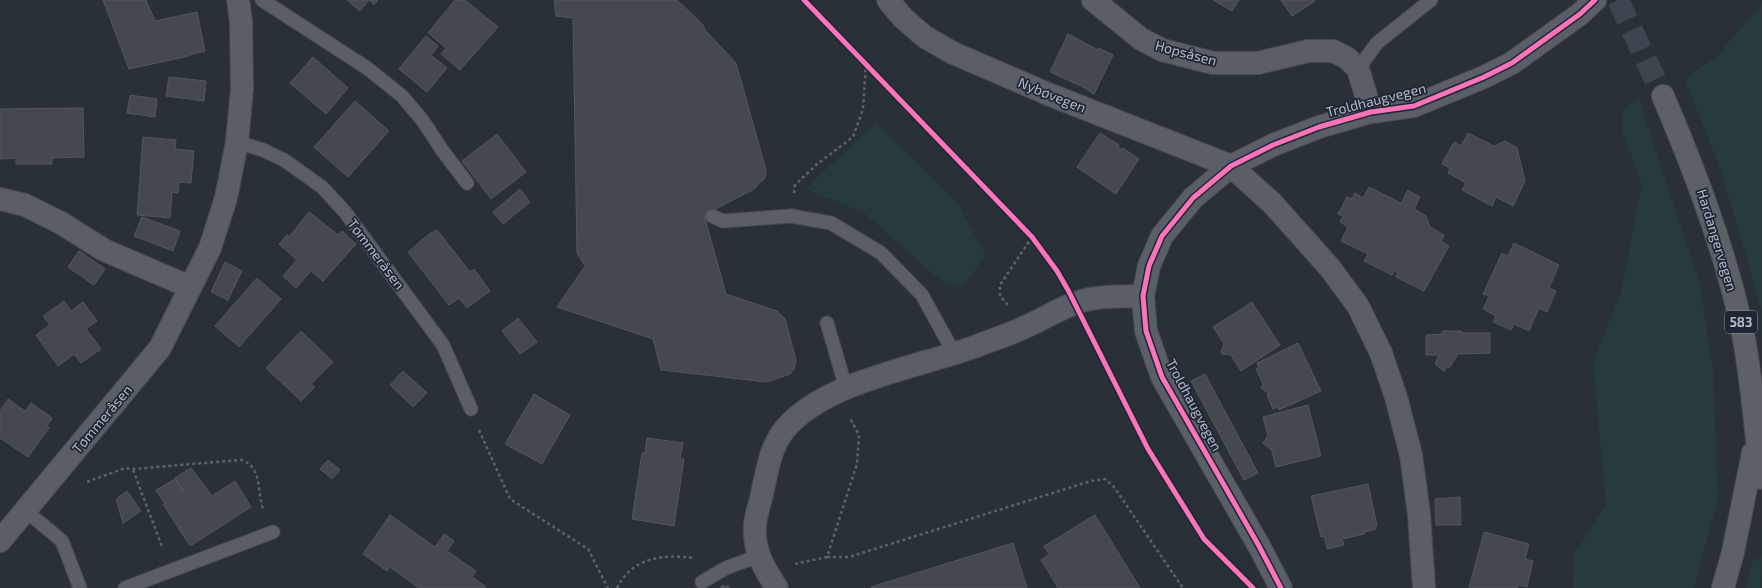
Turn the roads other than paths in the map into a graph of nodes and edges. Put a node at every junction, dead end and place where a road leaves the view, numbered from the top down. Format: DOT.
graph roads {
  1 [pos="238,0"];
  2 [pos="262,0"];
  3 [pos="888,0"];
  4 [pos="1093,0"];
  5 [pos="1431,0"];
  6 [pos="1595,0"];
  7 [pos="1358,69"];
  8 [pos="1663,96"];
  9 [pos="1371,112"];
  10 [pos="237,142"];
  11 [pos="1231,166"];
  12 [pos="467,183"];
  13 [pos="0,199"];
  14 [pos="712,216"];
  15 [pos="190,287"];
  16 [pos="1143,296"];
  17 [pos="827,323"];
  18 [pos="954,353"];
  19 [pos="846,388"];
  20 [pos="472,409"];
  21 [pos="1756,438"];
  22 [pos="1762,478"];
  23 [pos="26,511"];
  24 [pos="273,532"];
  25 [pos="0,541"];
  26 [pos="758,556"];
  27 [pos="702,582"];
  28 [pos="80,588"];
  29 [pos="125,588"];
  30 [pos="776,588"];
  31 [pos="1281,588"];
  32 [pos="1424,588"];
  33 [pos="1723,588"];
  1 -- 10 [label="street, Tømmeråsen"];
  2 -- 12 [label="lane"];
  3 -- 11 [label="street, Nybøvegen"];
  4 -- 7 [label="street, Hopsåsen"];
  5 -- 7 [label="lane"];
  6 -- 9 [label="street, Troldhaugvegen"];
  7 -- 9 [label="street"];
  8 -- 21 [label="main road, Hardangervegen / 583"];
  9 -- 11 [label="street, Troldhaugvegen"];
  10 -- 15 [label="street, Tømmeråsen"];
  10 -- 20 [label="lane, Tømmeråsen"];
  11 -- 16 [label="street, Troldhaugvegen"];
  11 -- 32 [label="street"];
  13 -- 15 [label="street"];
  14 -- 18 [label="lane"];
  15 -- 23 [label="street, Tømmeråsen"];
  16 -- 18 [label="street"];
  16 -- 31 [label="street, Troldhaugvegen"];
  17 -- 19 [label="lane"];
  18 -- 19 [label="street"];
  19 -- 26 [label="street"];
  21 -- 22 [label="main road, Hardangervegen / 583"];
  21 -- 33 [label="main road, Hardangervegen / 583"];
  23 -- 25 [label="street, Tømmeråsen"];
  23 -- 28 [label="lane"];
  24 -- 29 [label="lane"];
  26 -- 27 [label="lane"];
  26 -- 30 [label="street"];
}
